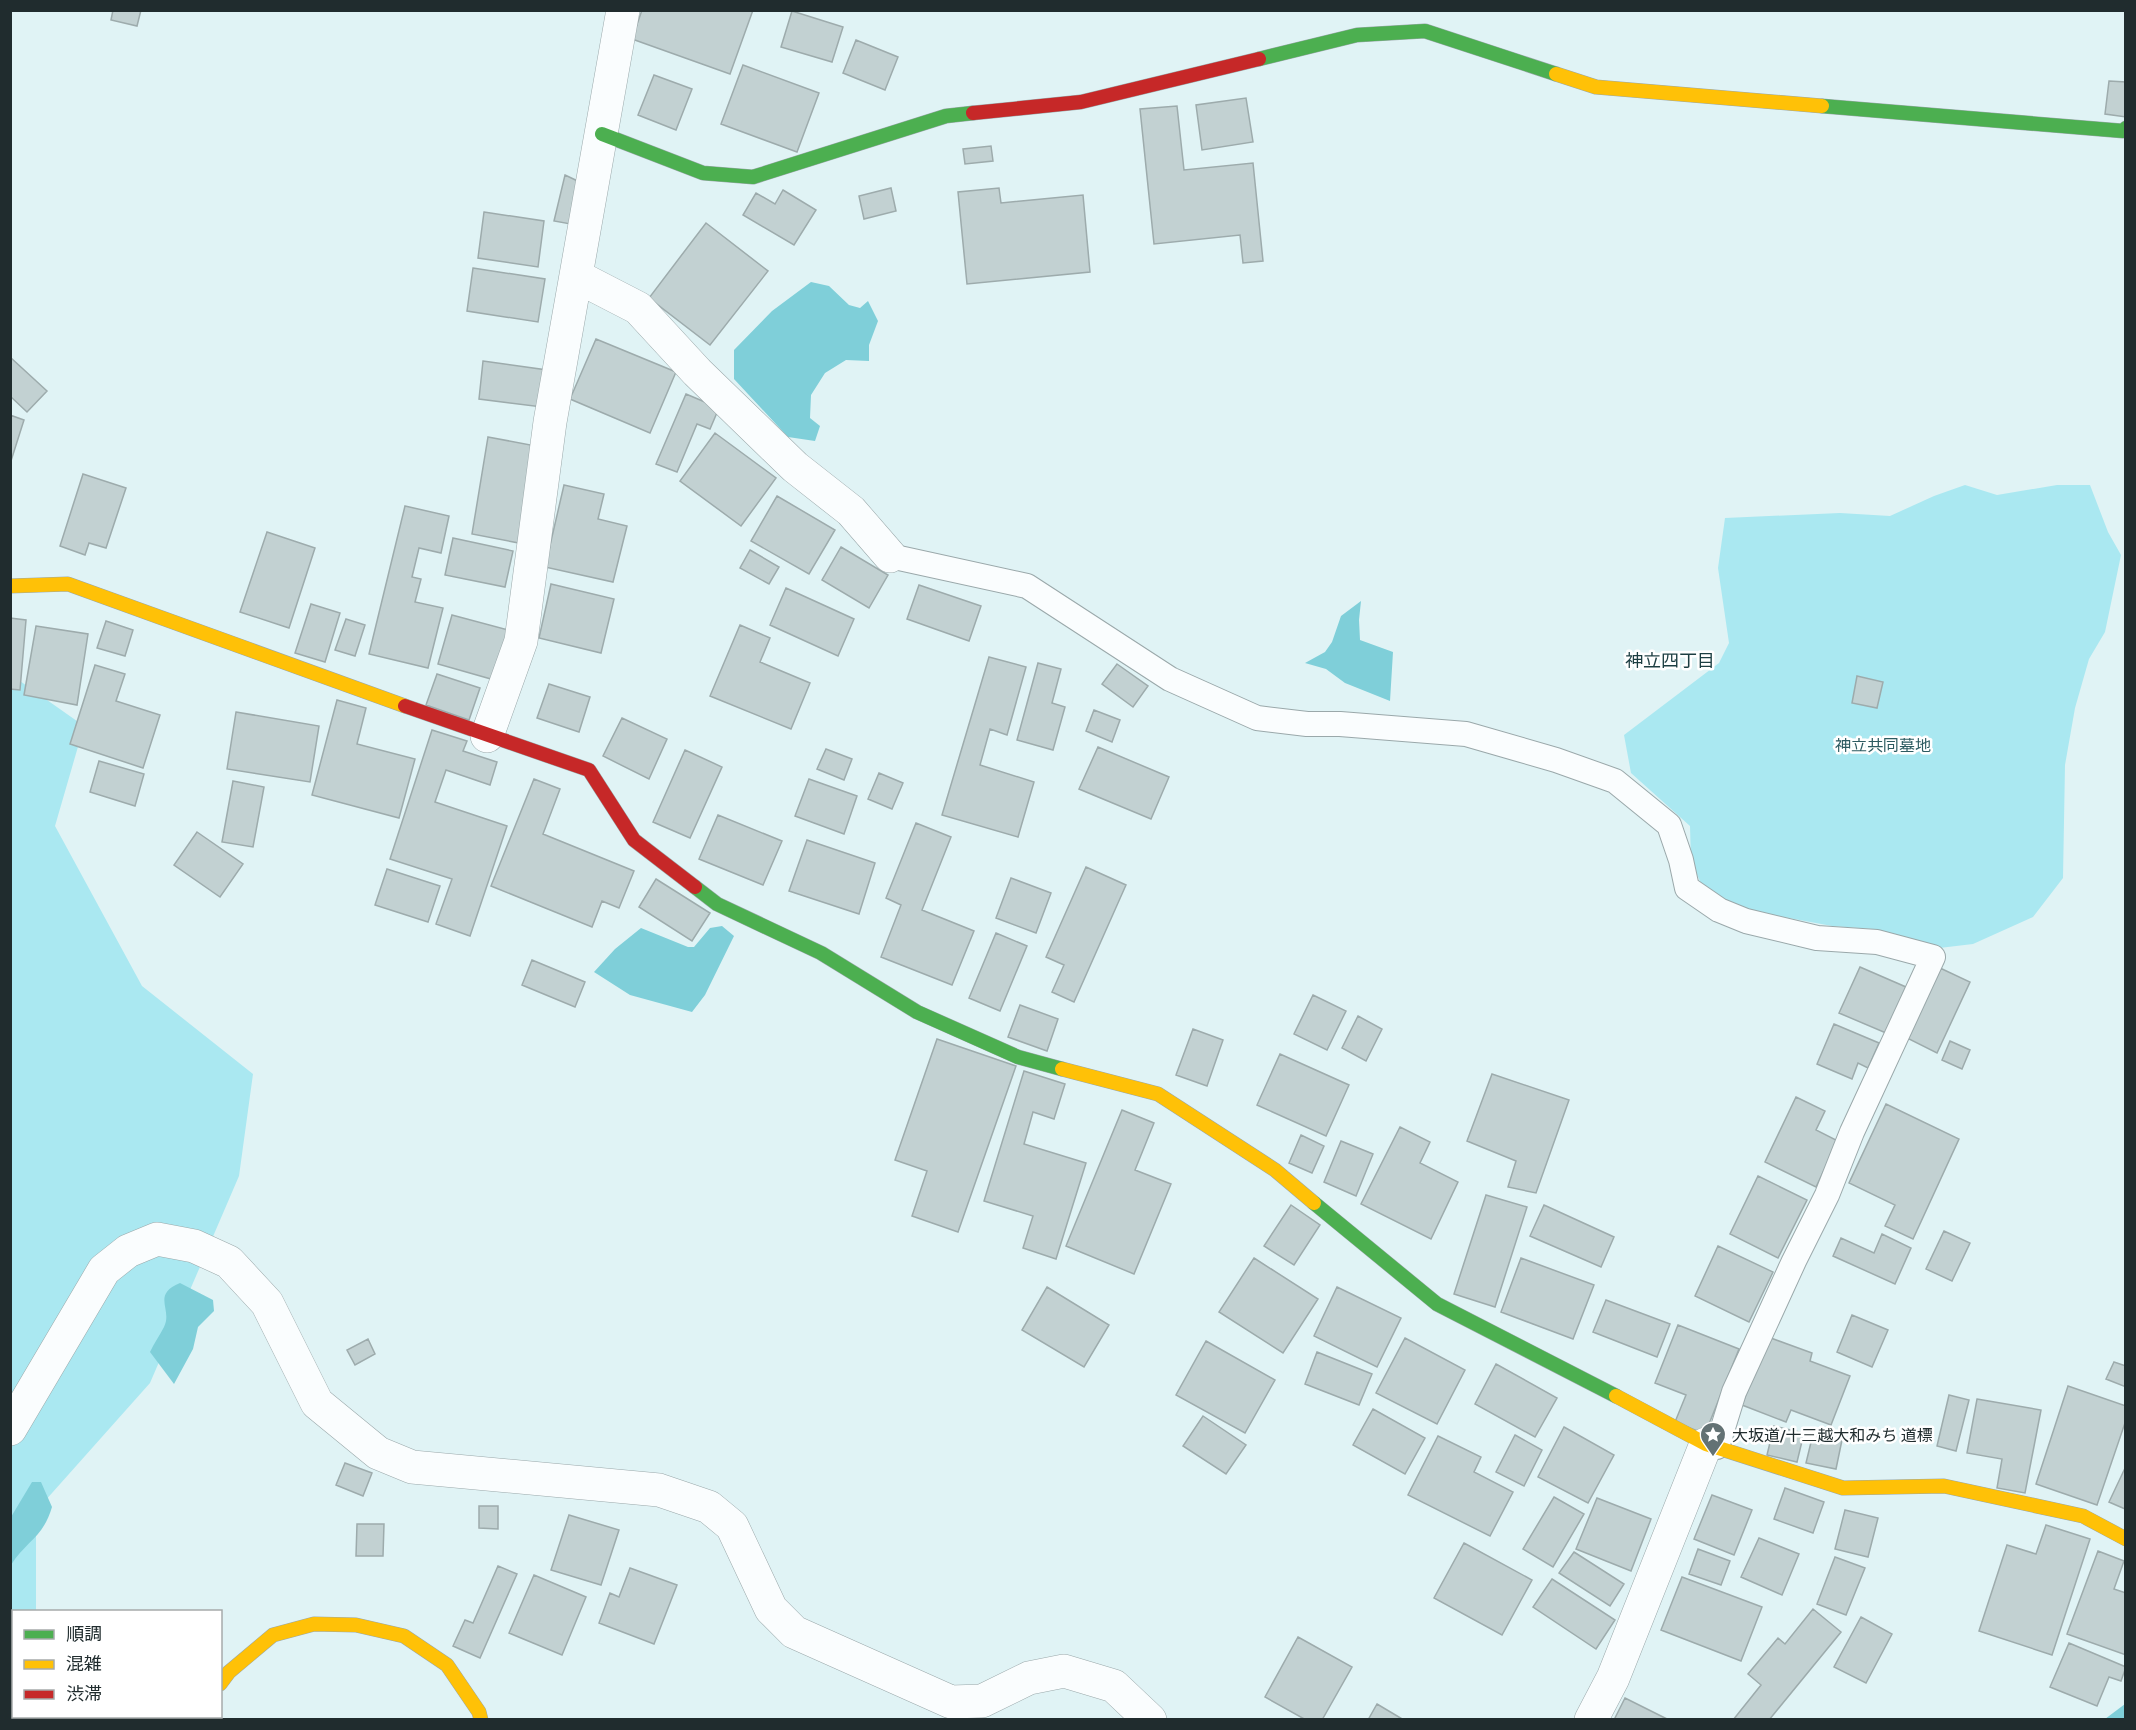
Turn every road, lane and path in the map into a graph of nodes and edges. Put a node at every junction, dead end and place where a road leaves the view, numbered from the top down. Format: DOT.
graph roads {
  1 [pos="622,10"];
  2 [pos="2126,128"];
  3 [pos="602,134"];
  4 [pos="576,276"];
  5 [pos="890,556"];
  6 [pos="10,586"];
  7 [pos="487,736"];
  8 [pos="10,1429"];
  9 [pos="1711,1446"];
  10 [pos="2126,1539"];
  11 [pos="222,1681"];
  12 [pos="482,1719"];
  13 [pos="1150,1719"];
  14 [pos="1591,1719"];
  1 -- 3 [label="street"];
  2 -- 3 [label="street"];
  3 -- 4 [label="street"];
  4 -- 5 [label="street"];
  4 -- 7 [label="street"];
  5 -- 9 [label="lane"];
  6 -- 7 [label="street"];
  7 -- 9 [label="street"];
  8 -- 13 [label="street"];
  9 -- 10 [label="street"];
  9 -- 14 [label="street"];
  11 -- 12 [label="street"];
}
